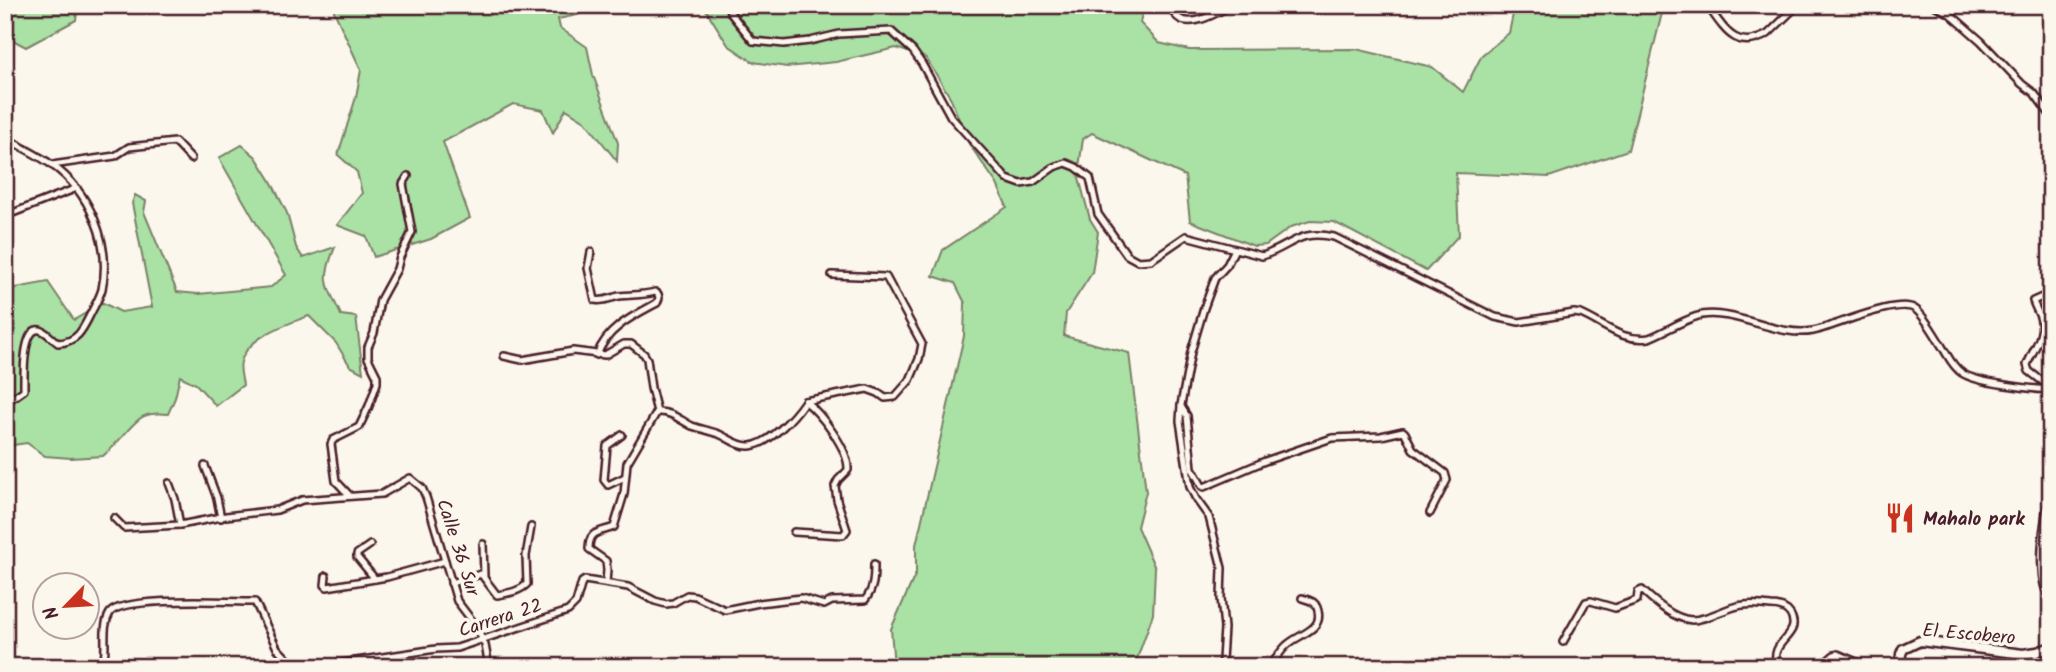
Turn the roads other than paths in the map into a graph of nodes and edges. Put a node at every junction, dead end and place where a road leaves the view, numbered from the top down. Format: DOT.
graph roads {
  1 [pos="727,5"];
  2 [pos="1171,5"];
  3 [pos="1231,5"];
  4 [pos="1707,5"];
  5 [pos="1798,5"];
  6 [pos="1934,5"];
  7 [pos="2051,116"];
  8 [pos="5,137"];
  9 [pos="191,159"];
  10 [pos="52,165"];
  11 [pos="408,176"];
  12 [pos="77,188"];
  13 [pos="5,216"];
  14 [pos="1235,249"];
  15 [pos="591,252"];
  16 [pos="832,275"];
  17 [pos="2051,293"];
  18 [pos="597,355"];
  19 [pos="504,356"];
  20 [pos="2051,388"];
  21 [pos="5,400"];
  22 [pos="805,401"];
  23 [pos="1181,405"];
  24 [pos="657,412"];
  25 [pos="622,435"];
  26 [pos="205,466"];
  27 [pos="625,477"];
  28 [pos="169,483"];
  29 [pos="2051,493"];
  30 [pos="350,496"];
  31 [pos="1430,513"];
  32 [pos="114,518"];
  33 [pos="221,518"];
  34 [pos="180,525"];
  35 [pos="531,527"];
  36 [pos="794,532"];
  37 [pos="483,544"];
  38 [pos="370,545"];
  39 [pos="445,561"];
  40 [pos="874,564"];
  41 [pos="326,576"];
  42 [pos="484,576"];
  43 [pos="375,579"];
  44 [pos="451,583"];
  45 [pos="606,583"];
  46 [pos="1302,598"];
  47 [pos="2051,598"];
  48 [pos="483,640"];
  49 [pos="1563,642"];
  50 [pos="2051,647"];
  51 [pos="102,667"];
  52 [pos="295,667"];
  53 [pos="316,667"];
  54 [pos="489,667"];
  55 [pos="1224,667"];
  56 [pos="1269,667"];
  57 [pos="1779,667"];
  58 [pos="1819,667"];
  59 [pos="1869,667"];
  60 [pos="1900,667"];
  1 -- 14 [label="street"];
  2 -- 3 [label="street"];
  4 -- 5 [label="street"];
  6 -- 7 [label="street"];
  8 -- 10 [label="street"];
  9 -- 10 [label="street"];
  10 -- 12 [label="street"];
  11 -- 30 [label="street"];
  12 -- 13 [label="street"];
  12 -- 21 [label="street"];
  14 -- 20 [label="street"];
  14 -- 23 [label="street"];
  15 -- 18 [label="street"];
  16 -- 22 [label="street"];
  17 -- 20 [label="street"];
  18 -- 19 [label="street"];
  18 -- 24 [label="street"];
  22 -- 24 [label="street"];
  22 -- 36 [label="street"];
  23 -- 31 [label="street"];
  23 -- 55 [label="street"];
  24 -- 27 [label="street"];
  25 -- 27 [label="street"];
  26 -- 33 [label="street"];
  27 -- 45 [label="street"];
  28 -- 34 [label="street"];
  29 -- 47 [label="street"];
  30 -- 33 [label="street"];
  30 -- 39 [label="street, Calle 36 Sur"];
  32 -- 34 [label="street"];
  33 -- 34 [label="street"];
  35 -- 42 [label="street"];
  37 -- 42 [label="street"];
  38 -- 43 [label="street"];
  39 -- 43 [label="street"];
  39 -- 44 [label="street, Calle 36 Sur"];
  40 -- 45 [label="street"];
  41 -- 43 [label="street"];
  42 -- 44 [label="street"];
  44 -- 48 [label="street, Calle 36 Sur"];
  45 -- 48 [label="street, Carrera 22"];
  46 -- 56 [label="street"];
  48 -- 53 [label="street, Carrera 22"];
  48 -- 54 [label="street, Calle 36 Sur"];
  49 -- 57 [label="street"];
  50 -- 60 [label="main road, El Escobero"];
  51 -- 52 [label="street"];
  58 -- 59 [label="street"];
}
